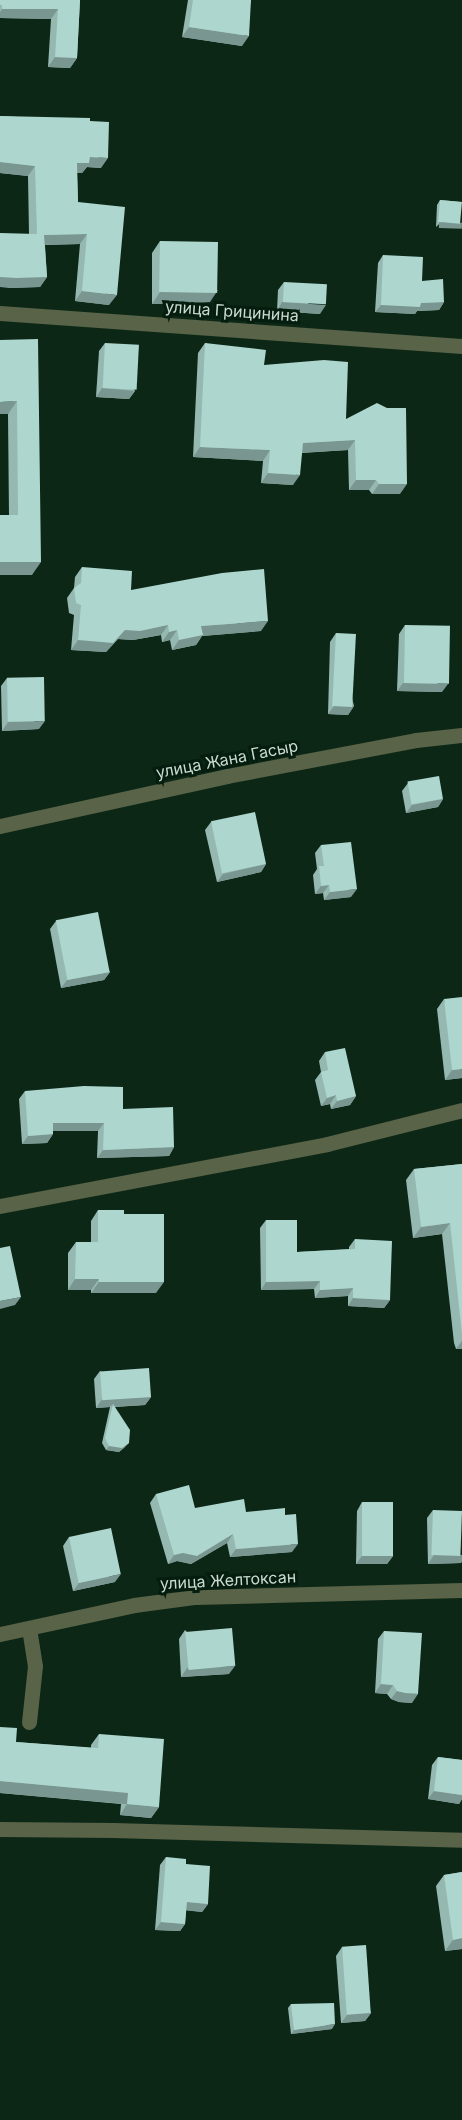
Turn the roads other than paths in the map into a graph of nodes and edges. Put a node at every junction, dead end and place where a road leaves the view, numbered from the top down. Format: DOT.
graph roads {
  1 [pos="0,313"];
  2 [pos="462,346"];
  3 [pos="462,735"];
  4 [pos="0,826"];
  5 [pos="462,1110"];
  6 [pos="0,1206"];
  7 [pos="462,1590"];
  8 [pos="30,1628"];
  9 [pos="0,1634"];
  10 [pos="29,1722"];
  11 [pos="0,1830"];
  12 [pos="462,1840"];
  1 -- 2 [label="street, улица Грицинина"];
  3 -- 4 [label="street, улица Жана Гасыр"];
  5 -- 6 [label="street"];
  7 -- 8 [label="street, улица Желтоксан"];
  8 -- 9 [label="street, улица Желтоксан"];
  8 -- 10 [label="street"];
  11 -- 12 [label="street"];
}
